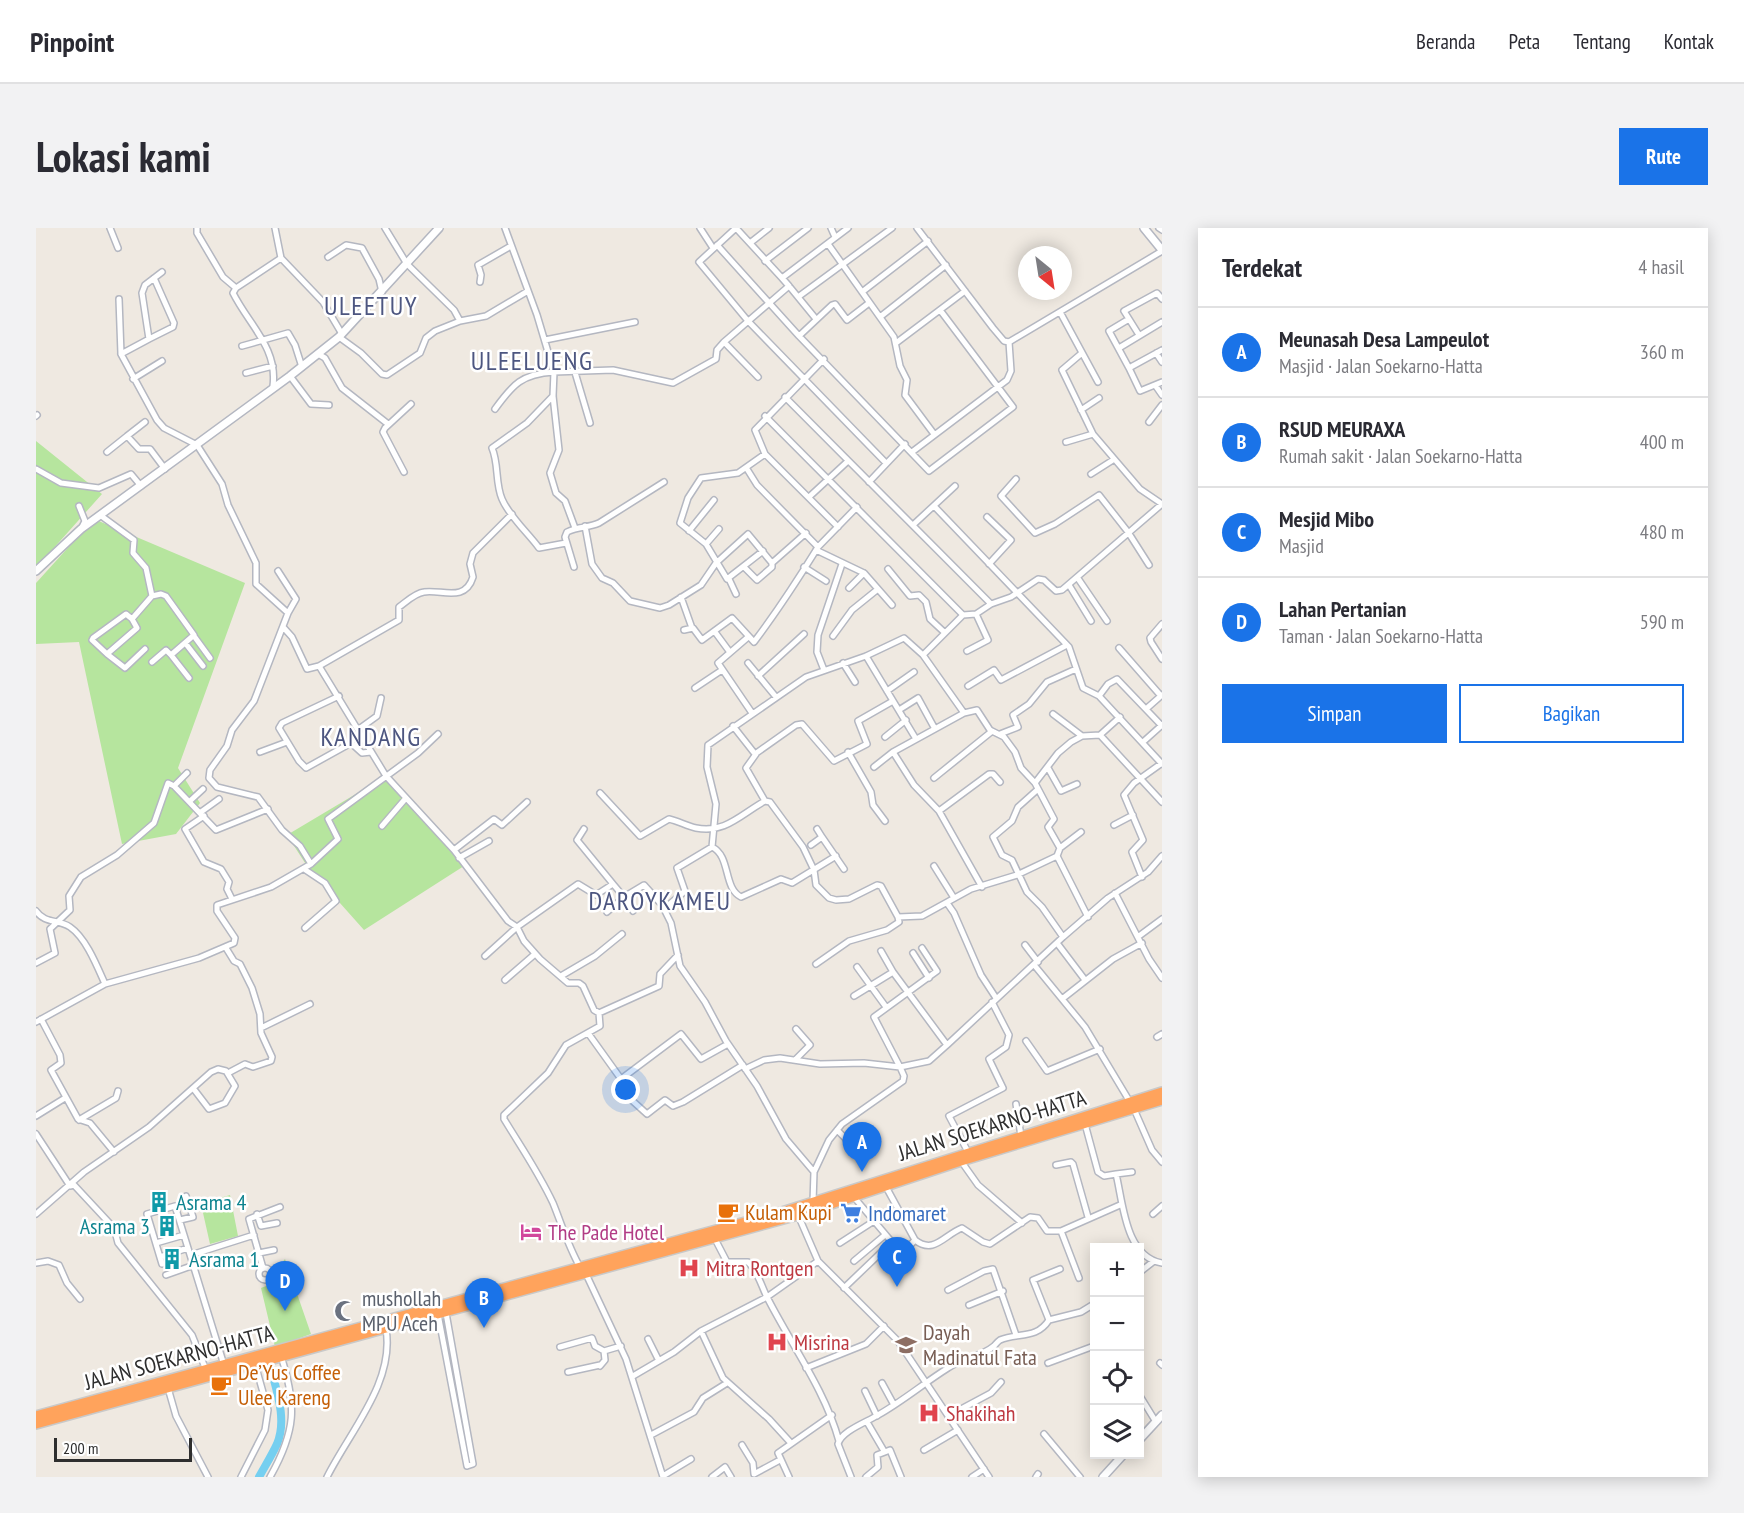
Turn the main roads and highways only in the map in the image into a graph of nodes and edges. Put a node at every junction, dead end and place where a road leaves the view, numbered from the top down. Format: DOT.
graph roads {
  1 [pos="1162,1092"];
  2 [pos="1162,1100"];
  3 [pos="1132,1105"];
  4 [pos="730,1231"];
  5 [pos="583,1271"];
  6 [pos="380,1328"];
  7 [pos="39,1419"];
  1 -- 3 [label="highway, JALAN SOEKARNO-HATTA"];
  2 -- 3 [label="highway, JALAN SOEKARNO-HATTA"];
  3 -- 4 [label="highway, JALAN SOEKARNO-HATTA"];
  3 -- 4 [label="highway, JALAN SOEKARNO-HATTA"];
  4 -- 5 [label="highway, JALAN SOEKARNO-HATTA"];
  4 -- 5 [label="highway, JALAN SOEKARNO-HATTA"];
  5 -- 6 [label="highway, JALAN SOEKARNO-HATTA"];
  5 -- 6 [label="highway, JALAN SOEKARNO-HATTA"];
  6 -- 7 [label="highway, JALAN SOEKARNO-HATTA"];
  6 -- 7 [label="highway, JALAN SOEKARNO-HATTA"];
}
